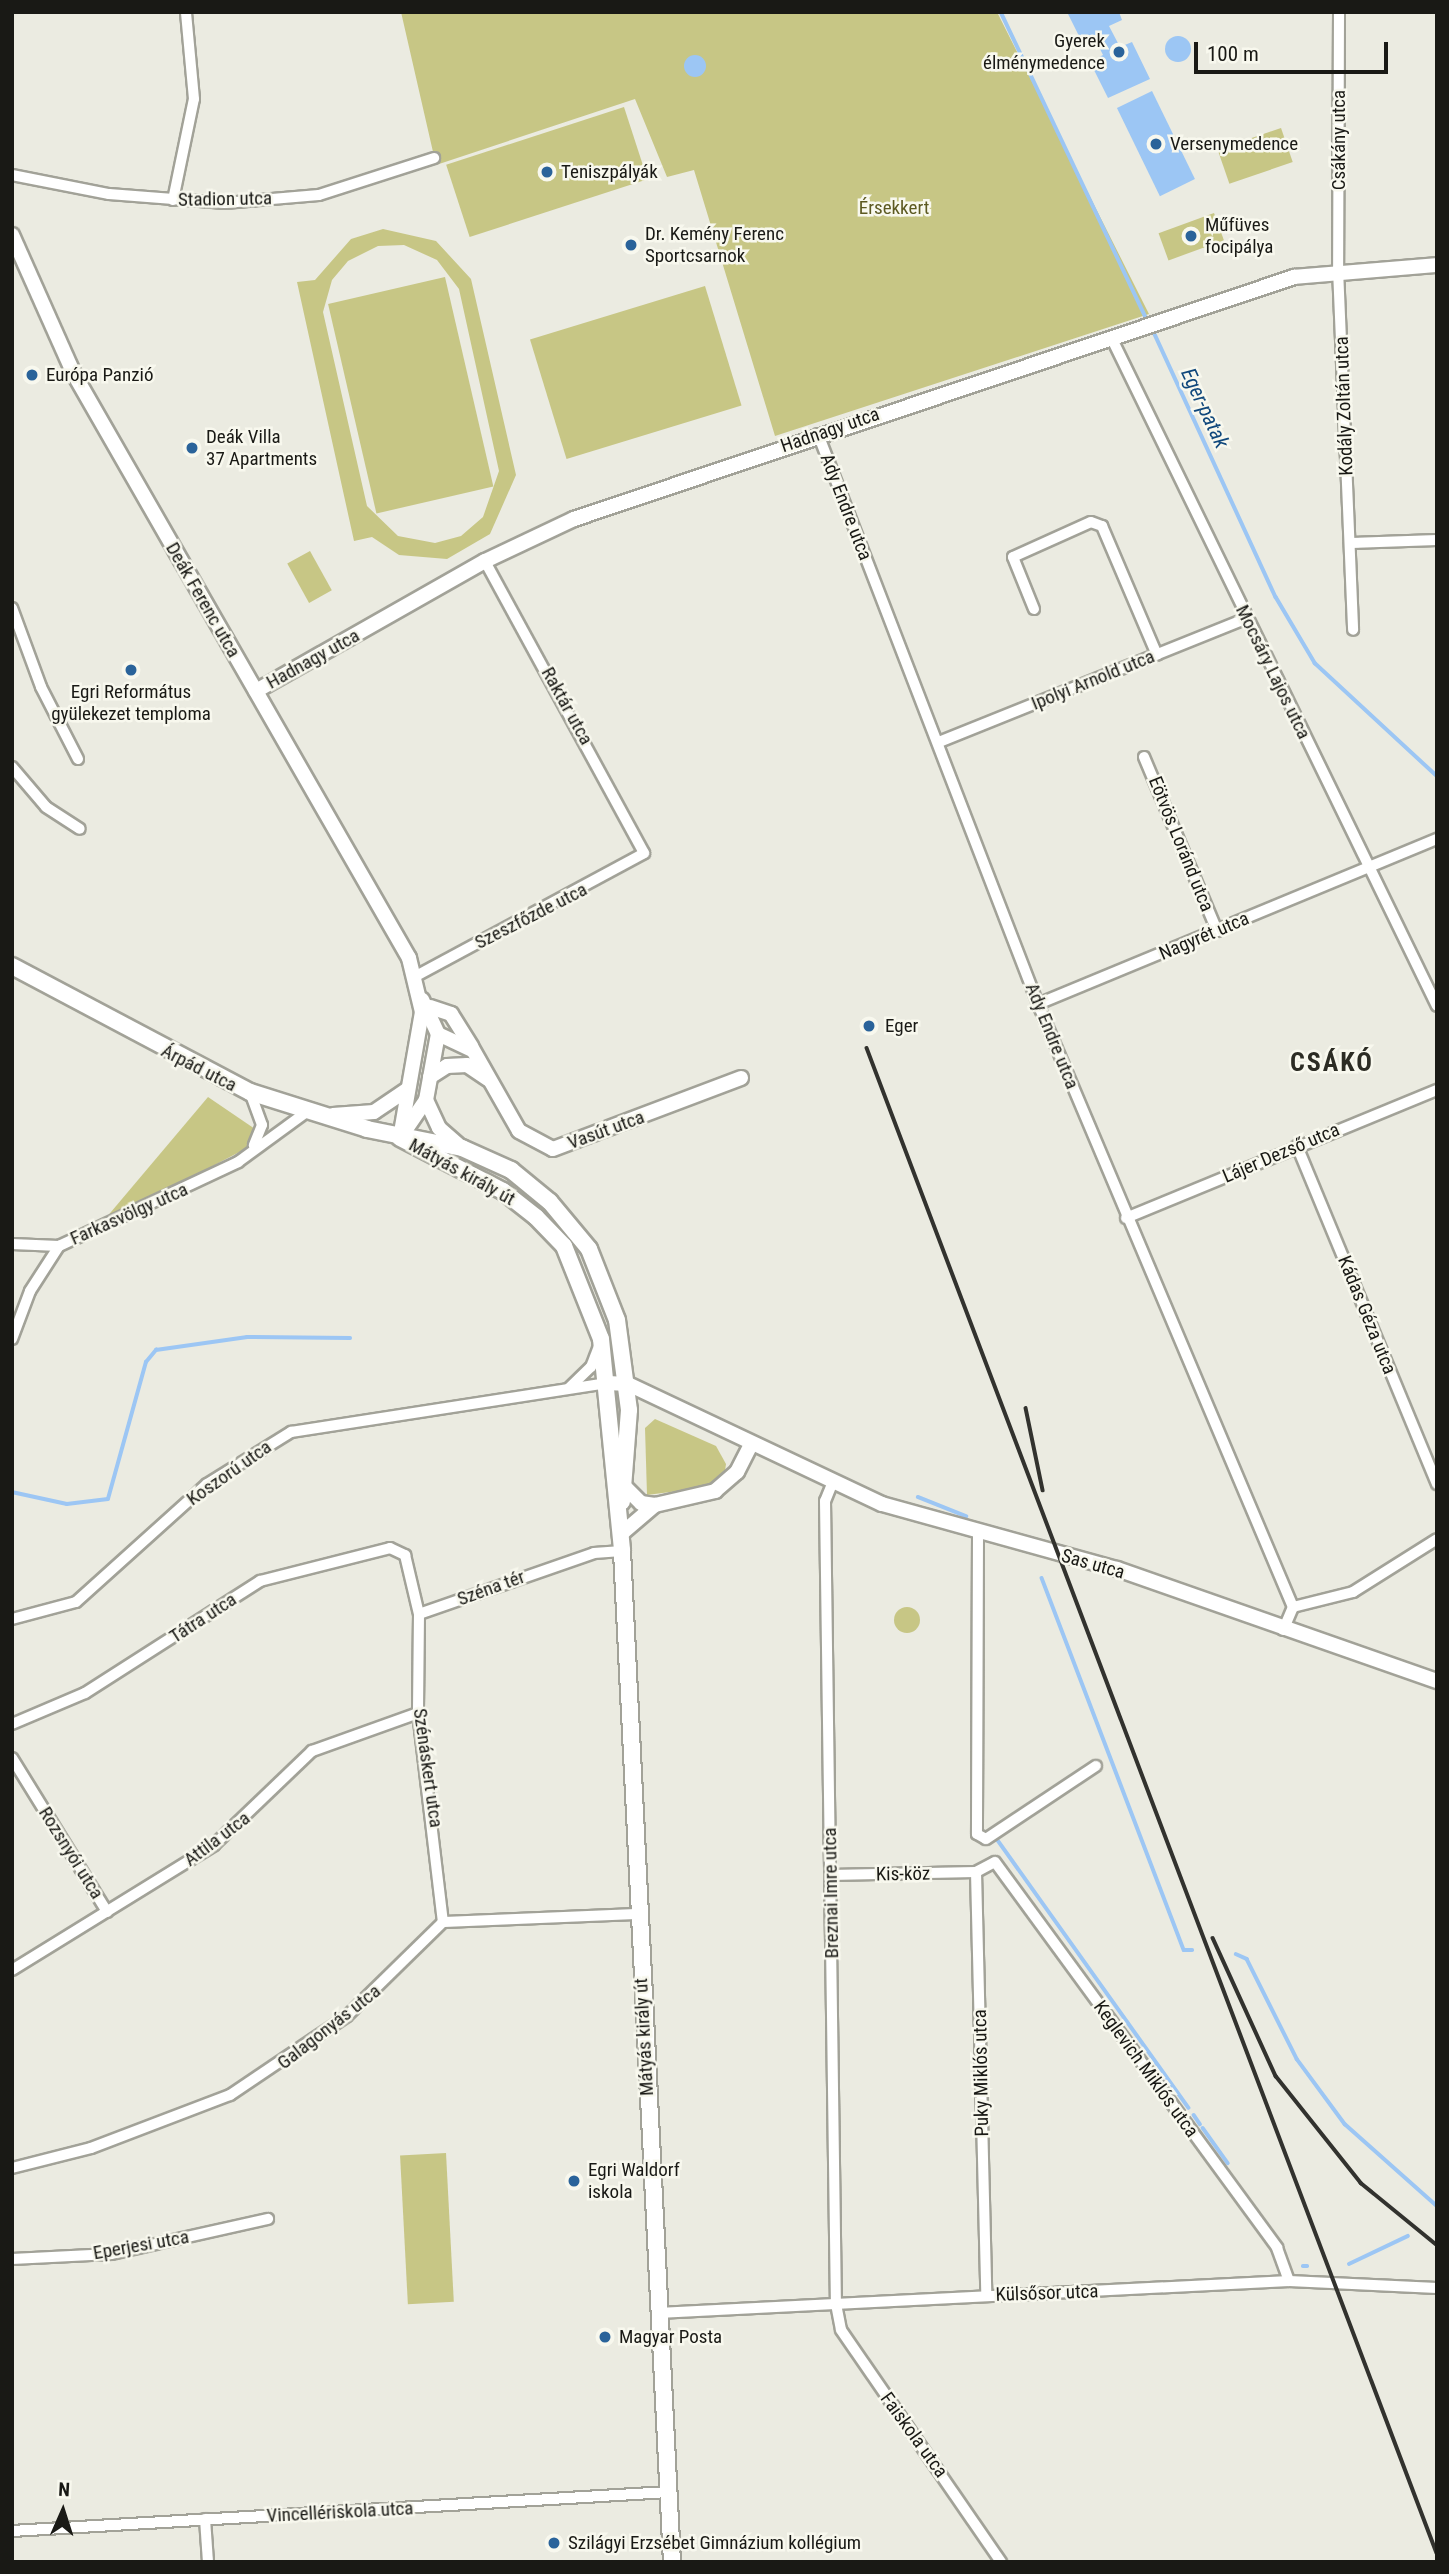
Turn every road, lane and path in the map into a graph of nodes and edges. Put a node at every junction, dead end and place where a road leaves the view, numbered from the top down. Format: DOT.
graph roads {
  1 [pos="186,12"];
  2 [pos="1339,12"];
  3 [pos="434,158"];
  4 [pos="12,175"];
  5 [pos="173,200"];
  6 [pos="12,235"];
  7 [pos="1437,265"];
  8 [pos="1338,269"];
  9 [pos="1111,337"];
  10 [pos="818,434"];
  11 [pos="1437,540"];
  12 [pos="1350,543"];
  13 [pos="485,561"];
  14 [pos="12,608"];
  15 [pos="1034,609"];
  16 [pos="1247,618"];
  17 [pos="1353,630"];
  18 [pos="1157,655"];
  19 [pos="256,691"];
  20 [pos="939,742"];
  21 [pos="1144,757"];
  22 [pos="78,759"];
  23 [pos="12,767"];
  24 [pos="80,829"];
  25 [pos="1437,839"];
  26 [pos="644,853"];
  27 [pos="1369,867"];
  28 [pos="1217,931"];
  29 [pos="12,966"];
  30 [pos="416,976"];
  31 [pos="1038,1004"];
  32 [pos="424,1006"];
  33 [pos="1437,1006"];
  34 [pos="438,1034"];
  35 [pos="420,1046"];
  36 [pos="473,1050"];
  37 [pos="430,1077"];
  38 [pos="741,1079"];
  39 [pos="490,1080"];
  40 [pos="408,1089"];
  41 [pos="1437,1090"];
  42 [pos="250,1093"];
  43 [pos="426,1100"];
  44 [pos="315,1113"];
  45 [pos="400,1138"];
  46 [pos="1297,1146"];
  47 [pos="462,1148"];
  48 [pos="252,1149"];
  49 [pos="1126,1218"];
  50 [pos="12,1244"];
  51 [pos="59,1246"];
  52 [pos="12,1339"];
  53 [pos="601,1339"];
  54 [pos="607,1383"];
  55 [pos="628,1384"];
  56 [pos="569,1388"];
  57 [pos="750,1446"];
  58 [pos="832,1484"];
  59 [pos="1437,1484"];
  60 [pos="625,1487"];
  61 [pos="655,1505"];
  62 [pos="620,1511"];
  63 [pos="621,1534"];
  64 [pos="978,1535"];
  65 [pos="1437,1539"];
  66 [pos="622,1551"];
  67 [pos="1293,1607"];
  68 [pos="419,1614"];
  69 [pos="12,1619"];
  70 [pos="1283,1630"];
  71 [pos="1437,1681"];
  72 [pos="418,1713"];
  73 [pos="12,1724"];
  74 [pos="12,1758"];
  75 [pos="1096,1766"];
  76 [pos="976,1872"];
  77 [pos="830,1875"];
  78 [pos="107,1912"];
  79 [pos="637,1914"];
  80 [pos="443,1922"];
  81 [pos="12,1970"];
  82 [pos="12,2168"];
  83 [pos="268,2219"];
  84 [pos="12,2259"];
  85 [pos="1289,2281"];
  86 [pos="1437,2288"];
  87 [pos="986,2295"];
  88 [pos="836,2304"];
  89 [pos="658,2313"];
  90 [pos="668,2492"];
  91 [pos="205,2519"];
  92 [pos="12,2531"];
  93 [pos="208,2562"];
  94 [pos="672,2562"];
  95 [pos="1001,2562"];
  1 -- 5 [label="street"];
  2 -- 8 [label="street, Csákány utca"];
  3 -- 5 [label="street, Stadion utca"];
  4 -- 5 [label="street, Stadion utca"];
  6 -- 19 [label="street, Deák Ferenc utca"];
  7 -- 8 [label="street, Hadnagy utca"];
  8 -- 9 [label="street, Hadnagy utca"];
  8 -- 12 [label="street, Kodály Zoltán utca"];
  9 -- 10 [label="street, Hadnagy utca"];
  9 -- 16 [label="street, Mocsáry Lajos utca"];
  10 -- 13 [label="street, Hadnagy utca"];
  10 -- 20 [label="street, Ady Endre utca"];
  11 -- 12 [label="street"];
  12 -- 17 [label="street, Kodály Zoltán utca"];
  13 -- 19 [label="street, Hadnagy utca"];
  13 -- 26 [label="street, Raktár utca"];
  14 -- 22 [label="street"];
  15 -- 18 [label="street"];
  16 -- 18 [label="street, Ipolyi Arnold utca"];
  16 -- 27 [label="street, Mocsáry Lajos utca"];
  18 -- 20 [label="street, Ipolyi Arnold utca"];
  19 -- 30 [label="street, Deák Ferenc utca"];
  20 -- 31 [label="street, Ady Endre utca"];
  21 -- 28 [label="street, Eötvös Loránd utca"];
  23 -- 24 [label="street"];
  25 -- 27 [label="street, Nagyrét utca"];
  26 -- 30 [label="street, Szeszfőzde utca"];
  27 -- 28 [label="street, Nagyrét utca"];
  27 -- 33 [label="street, Mocsáry Lajos utca"];
  28 -- 31 [label="street, Nagyrét utca"];
  29 -- 42 [label="main road, Árpád utca"];
  30 -- 32 [label="street, Deák Ferenc utca"];
  31 -- 49 [label="street, Ady Endre utca"];
  32 -- 34 [label="street"];
  32 -- 35 [label="street, Deák Ferenc utca"];
  32 -- 36 [label="street, Vasút utca"];
  34 -- 35 [label="street"];
  34 -- 36 [label="street"];
  34 -- 37 [label="street"];
  35 -- 40 [label="street, Deák Ferenc utca"];
  36 -- 39 [label="street, Vasút utca"];
  37 -- 39 [label="street"];
  37 -- 43 [label="street"];
  38 -- 39 [label="street, Vasút utca"];
  40 -- 44 [label="street"];
  40 -- 45 [label="street, Deák Ferenc utca"];
  41 -- 46 [label="street, Lájer Dezső utca"];
  42 -- 44 [label="main road, Árpád utca"];
  42 -- 48 [label="street"];
  43 -- 45 [label="street"];
  43 -- 47 [label="street"];
  44 -- 45 [label="main road, Árpád utca"];
  44 -- 48 [label="street, Farkasvölgy utca"];
  45 -- 47 [label="main road, Mátyás király út"];
  45 -- 53 [label="main road, Mátyás király út"];
  46 -- 49 [label="street, Lájer Dezső utca"];
  46 -- 59 [label="street, Kádas Géza utca"];
  47 -- 55 [label="main road, Mátyás király út"];
  48 -- 51 [label="street, Farkasvölgy utca"];
  49 -- 67 [label="street, Ady Endre utca"];
  50 -- 51 [label="street"];
  51 -- 52 [label="street, Farkasvölgy utca"];
  53 -- 54 [label="main road, Mátyás király út"];
  53 -- 56 [label="street"];
  54 -- 55 [label="street, Sas utca"];
  54 -- 56 [label="street, Koszorú utca"];
  54 -- 62 [label="main road, Mátyás király út"];
  55 -- 57 [label="street, Sas utca"];
  55 -- 60 [label="main road, Mátyás király út"];
  56 -- 69 [label="street, Koszorú utca"];
  57 -- 58 [label="street, Sas utca"];
  57 -- 61 [label="street"];
  58 -- 64 [label="street, Sas utca"];
  58 -- 77 [label="street, Breznai Imre utca"];
  60 -- 61 [label="street"];
  60 -- 62 [label="main road, Mátyás király út"];
  61 -- 63 [label="street"];
  62 -- 63 [label="main road, Mátyás király út"];
  63 -- 66 [label="main road, Mátyás király út"];
  64 -- 70 [label="street, Sas utca"];
  64 -- 75 [label="street"];
  65 -- 67 [label="street"];
  66 -- 68 [label="street, Széna tér"];
  66 -- 79 [label="main road, Mátyás király út"];
  67 -- 70 [label="street"];
  68 -- 72 [label="street, Szénáskert utca"];
  68 -- 73 [label="street, Tátra utca"];
  70 -- 71 [label="street, Sas utca"];
  72 -- 78 [label="street, Attila utca"];
  72 -- 80 [label="street, Szénáskert utca"];
  74 -- 78 [label="street, Rozsnyói utca"];
  76 -- 77 [label="street, Kis-köz"];
  76 -- 85 [label="street, Keglevich Miklós utca"];
  76 -- 87 [label="street, Puky Miklós utca"];
  77 -- 88 [label="street, Breznai Imre utca"];
  78 -- 81 [label="street, Attila utca"];
  79 -- 80 [label="street"];
  79 -- 89 [label="main road, Mátyás király út"];
  80 -- 82 [label="street, Galagonyás utca"];
  83 -- 84 [label="street, Eperjesi utca"];
  85 -- 86 [label="street, Külsősor utca"];
  85 -- 87 [label="street, Külsősor utca"];
  87 -- 88 [label="street, Külsősor utca"];
  88 -- 89 [label="street, Külsősor utca"];
  88 -- 95 [label="street, Faiskola utca"];
  89 -- 90 [label="main road, Mátyás király út"];
  90 -- 91 [label="street, Vincellériskola utca"];
  90 -- 94 [label="main road, Mátyás király út"];
  91 -- 92 [label="street, Vincellériskola utca"];
  91 -- 93 [label="street"];
}
